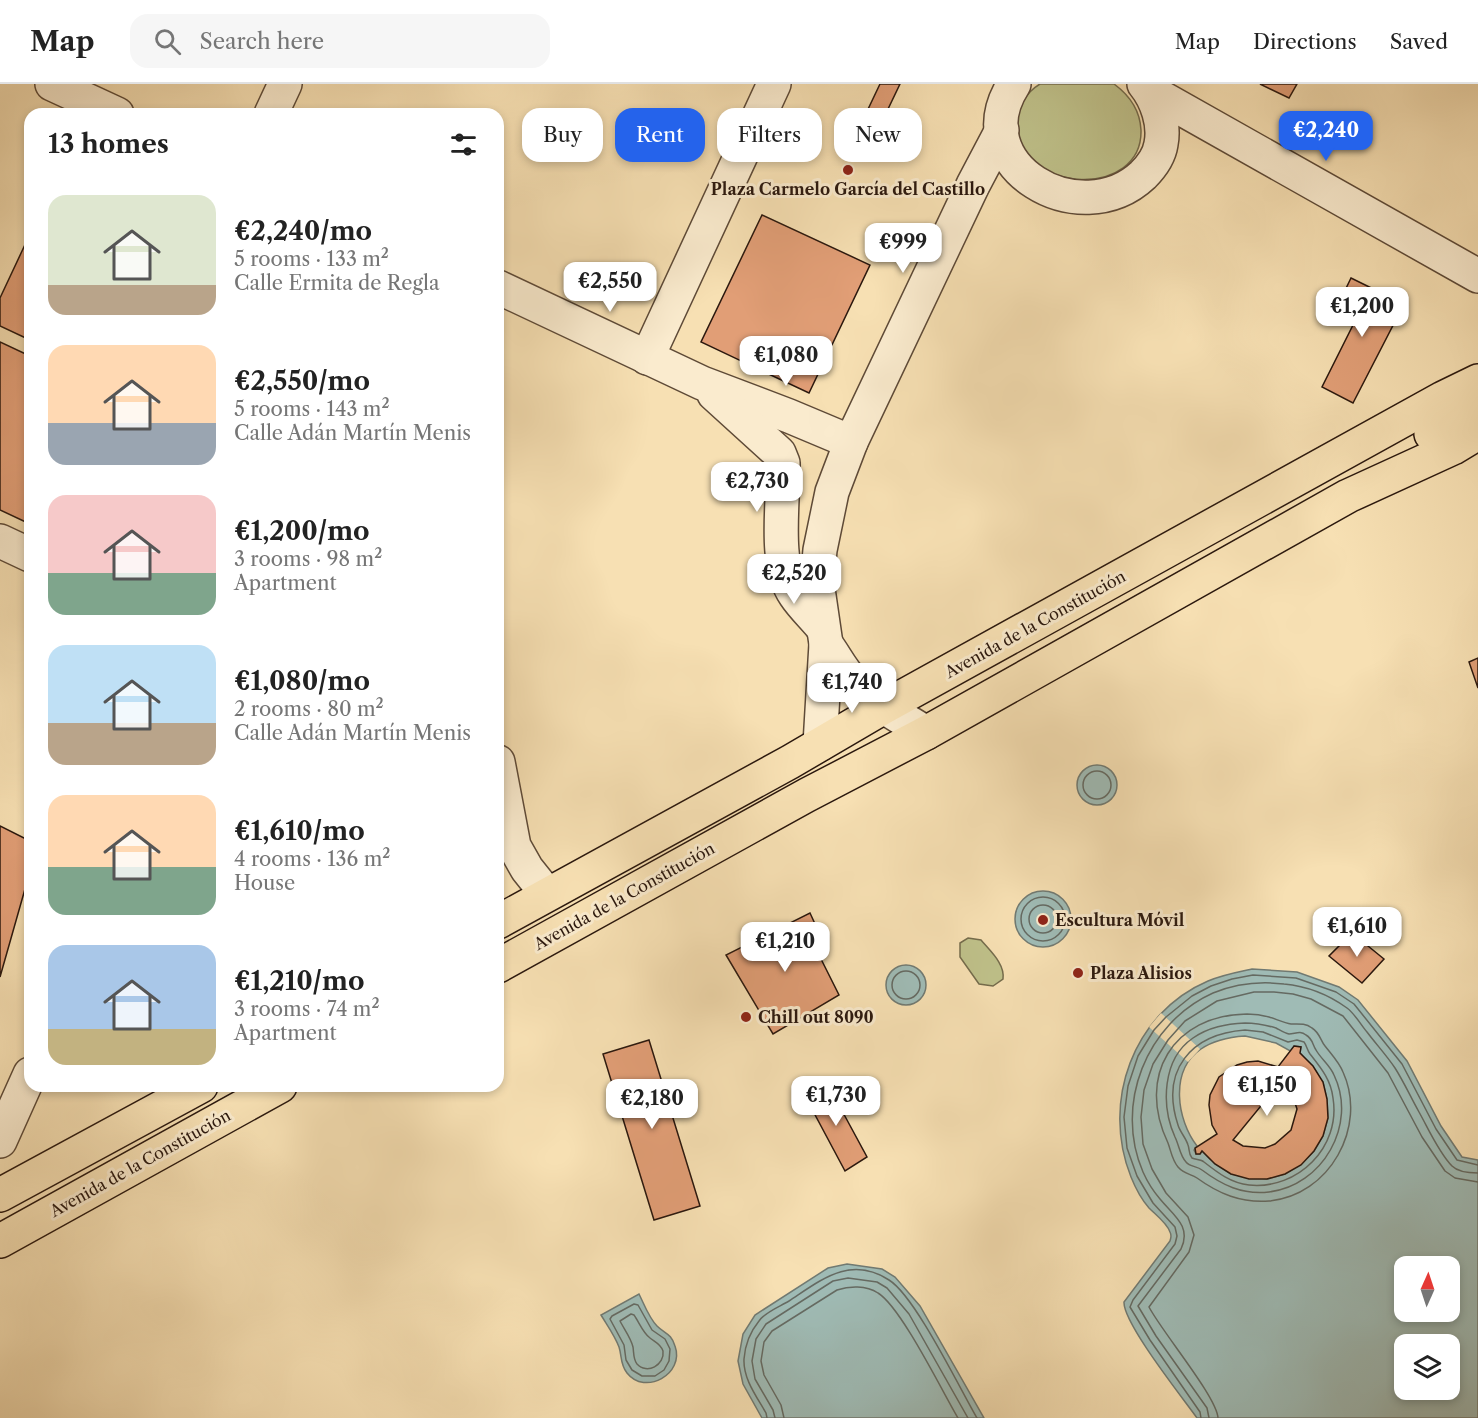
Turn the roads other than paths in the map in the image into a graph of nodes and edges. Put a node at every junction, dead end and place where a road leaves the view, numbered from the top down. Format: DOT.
graph roads {
  1 [pos="52,84"];
  2 [pos="285,84"];
  3 [pos="774,84"];
  4 [pos="1014,84"];
  5 [pos="1147,88"];
  6 [pos="104,108"];
  7 [pos="274,108"];
  8 [pos="1002,130"];
  9 [pos="1478,276"];
  10 [pos="504,291"];
  11 [pos="647,358"];
  12 [pos="1478,381"];
  13 [pos="702,383"];
  14 [pos="1478,407"];
  15 [pos="1478,433"];
  16 [pos="851,442"];
  17 [pos="1348,496"];
  18 [pos="0,541"];
  19 [pos="24,552"];
  20 [pos="824,635"];
  21 [pos="884,707"];
  22 [pos="926,733"];
  23 [pos="820,744"];
  24 [pos="504,794"];
  25 [pos="547,894"];
  26 [pos="504,919"];
  27 [pos="504,963"];
  28 [pos="24,1086"];
  29 [pos="190,1092"];
  30 [pos="269,1092"];
  31 [pos="0,1141"];
  32 [pos="0,1195"];
  33 [pos="0,1241"];
  1 -- 6 [label="street"];
  2 -- 7 [label="street"];
  3 -- 11 [label="street"];
  4 -- 8 [label="street"];
  5 -- 8 [label="street"];
  5 -- 9 [label="street"];
  8 -- 16 [label="street"];
  10 -- 11 [label="street"];
  11 -- 13 [label="street"];
  12 -- 21 [label="main road, Avenida de la Constitución"];
  13 -- 16 [label="street"];
  13 -- 20 [label="street"];
  14 -- 17 [label="main road"];
  15 -- 17 [label="main road, Avenida de la Constitución"];
  16 -- 20 [label="street"];
  17 -- 22 [label="main road, Avenida de la Constitución"];
  18 -- 19 [label="street"];
  20 -- 21 [label="street"];
  20 -- 23 [label="street"];
  21 -- 22 [label="street"];
  21 -- 23 [label="main road, Avenida de la Constitución"];
  22 -- 27 [label="main road, Avenida de la Constitución"];
  23 -- 25 [label="main road, Avenida de la Constitución"];
  24 -- 25 [label="street"];
  25 -- 26 [label="main road, Avenida de la Constitución"];
  28 -- 31 [label="street"];
  29 -- 32 [label="main road"];
  30 -- 33 [label="main road, Avenida de la Constitución"];
}
